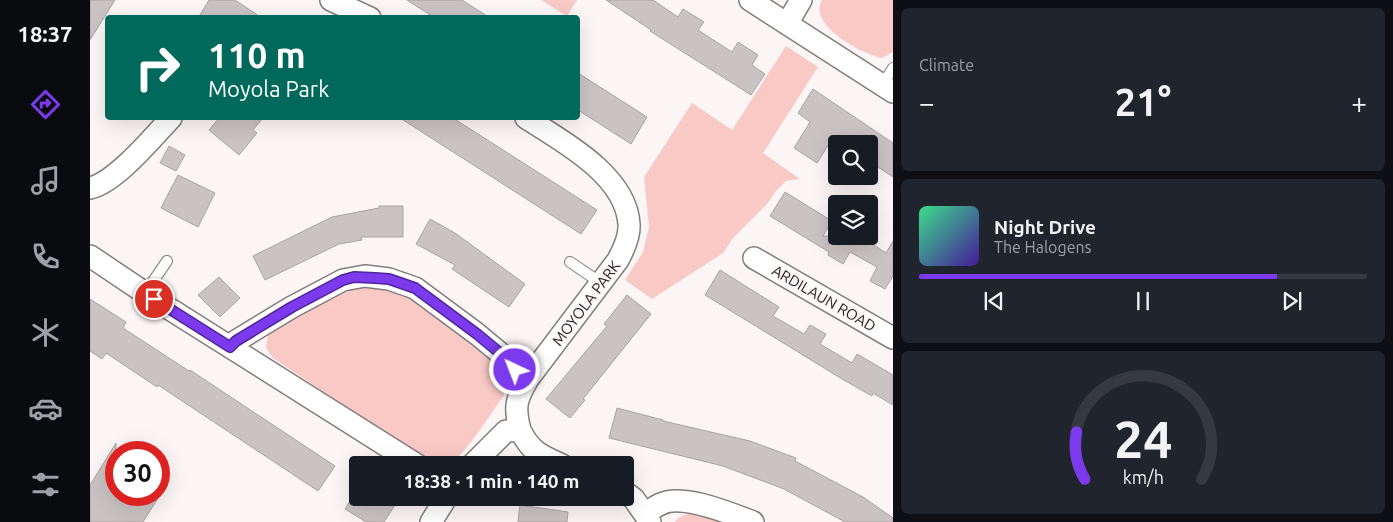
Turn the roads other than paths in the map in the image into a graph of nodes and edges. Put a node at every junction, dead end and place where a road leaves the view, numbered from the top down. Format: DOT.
graph roads {
  1 [pos="331,0"];
  2 [pos="750,0"];
  3 [pos="801,0"];
  4 [pos="364,15"];
  5 [pos="787,24"];
  6 [pos="889,82"];
  7 [pos="169,120"];
  8 [pos="529,120"];
  9 [pos="90,188"];
  10 [pos="90,256"];
  11 [pos="754,258"];
  12 [pos="167,260"];
  13 [pos="570,262"];
  14 [pos="601,283"];
  15 [pos="150,296"];
  16 [pos="893,338"];
  17 [pos="230,347"];
  18 [pos="528,379"];
  19 [pos="520,430"];
  20 [pos="402,456"];
  21 [pos="481,456"];
  22 [pos="543,456"];
  23 [pos="634,500"];
  24 [pos="441,506"];
  25 [pos="647,518"];
  26 [pos="430,522"];
  27 [pos="753,522"];
  1 -- 4 [label="street"];
  2 -- 5 [label="street"];
  3 -- 5 [label="street"];
  5 -- 6 [label="street"];
  7 -- 9 [label="street"];
  8 -- 14 [label="street, MOYOLA PARK"];
  10 -- 15 [label="street"];
  11 -- 16 [label="street, ARDILAUN ROAD"];
  12 -- 15 [label="lane"];
  13 -- 14 [label="lane"];
  14 -- 18 [label="street, MOYOLA PARK"];
  15 -- 17 [label="street"];
  17 -- 18 [label="street"];
  17 -- 20 [label="street"];
  18 -- 19 [label="street, MOYOLA PARK"];
  19 -- 21 [label="street"];
  19 -- 22 [label="street, MOYOLA PARK"];
  23 -- 25 [label="street"];
  24 -- 26 [label="street"];
  25 -- 27 [label="street"];
}
